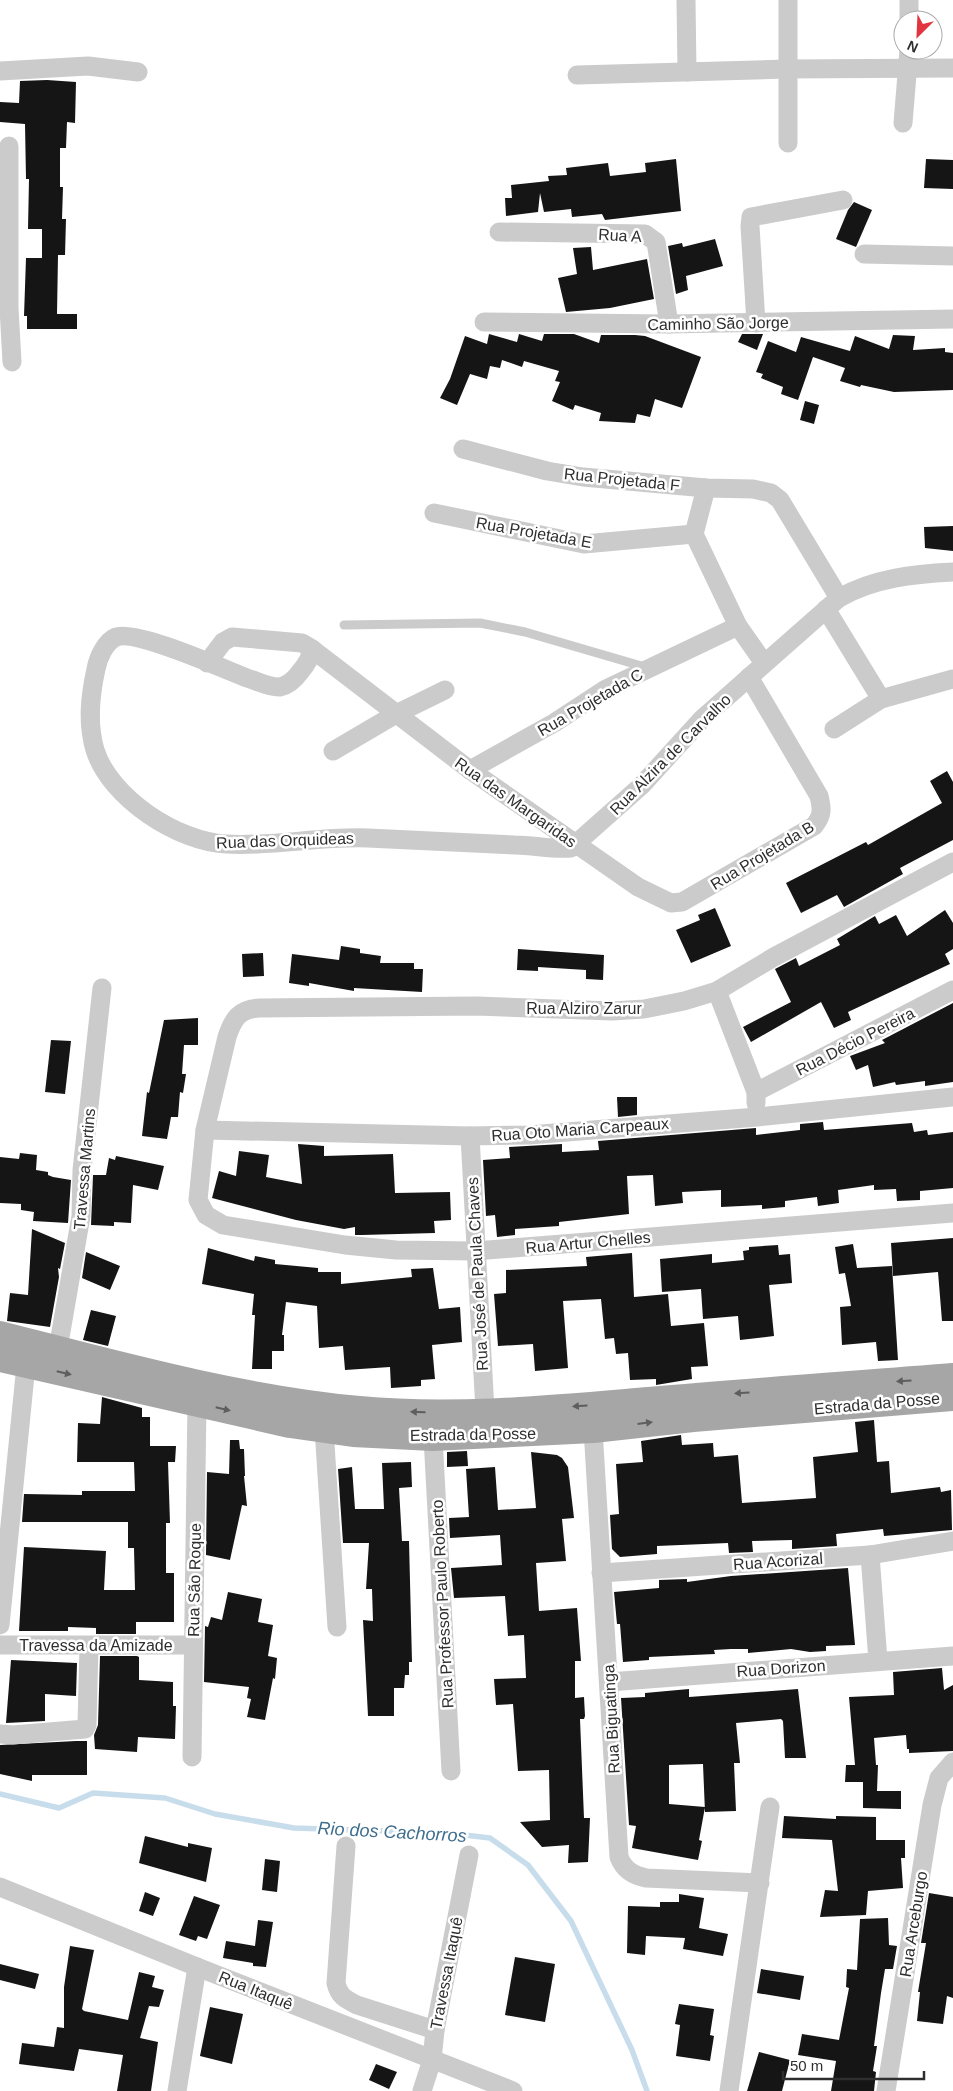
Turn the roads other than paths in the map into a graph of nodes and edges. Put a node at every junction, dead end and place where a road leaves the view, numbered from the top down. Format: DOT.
graph roads {
  1 [pos="686,0"];
  2 [pos="788,0"];
  3 [pos="897,60"];
  4 [pos="909,60"];
  5 [pos="914,60"];
  6 [pos="953,68"];
  7 [pos="787,69"];
  8 [pos="0,71"];
  9 [pos="138,72"];
  10 [pos="686,72"];
  11 [pos="577,75"];
  12 [pos="903,123"];
  13 [pos="788,143"];
  14 [pos="9,146"];
  15 [pos="4,199"];
  16 [pos="843,200"];
  17 [pos="499,232"];
  18 [pos="864,254"];
  19 [pos="953,256"];
  20 [pos="4,308"];
  21 [pos="953,319"];
  22 [pos="484,322"];
  23 [pos="756,323"];
  24 [pos="669,324"];
  25 [pos="12,362"];
  26 [pos="464,449"];
  27 [pos="706,488"];
  28 [pos="434,513"];
  29 [pos="694,534"];
  30 [pos="953,572"];
  31 [pos="833,604"];
  32 [pos="344,624"];
  33 [pos="738,626"];
  34 [pos="312,650"];
  35 [pos="207,663"];
  36 [pos="764,664"];
  37 [pos="648,668"];
  38 [pos="749,677"];
  39 [pos="953,679"];
  40 [pos="445,690"];
  41 [pos="881,699"];
  42 [pos="396,714"];
  43 [pos="834,729"];
  44 [pos="333,751"];
  45 [pos="470,770"];
  46 [pos="577,845"];
  47 [pos="953,862"];
  48 [pos="638,888"];
  49 [pos="102,988"];
  50 [pos="717,990"];
  51 [pos="953,990"];
  52 [pos="756,1092"];
  53 [pos="953,1097"];
  54 [pos="757,1116"];
  55 [pos="205,1130"];
  56 [pos="470,1136"];
  57 [pos="953,1213"];
  58 [pos="475,1251"];
  59 [pos="0,1335"];
  60 [pos="58,1349"];
  61 [pos="0,1358"];
  62 [pos="26,1365"];
  63 [pos="953,1377"];
  64 [pos="953,1397"];
  65 [pos="197,1403"];
  66 [pos="485,1411"];
  67 [pos="324,1429"];
  68 [pos="593,1429"];
  69 [pos="433,1437"];
  70 [pos="953,1541"];
  71 [pos="870,1555"];
  72 [pos="601,1573"];
  73 [pos="0,1625"];
  74 [pos="337,1627"];
  75 [pos="0,1645"];
  76 [pos="193,1645"];
  77 [pos="89,1646"];
  78 [pos="953,1656"];
  79 [pos="878,1661"];
  80 [pos="609,1682"];
  81 [pos="0,1734"];
  82 [pos="192,1757"];
  83 [pos="953,1762"];
  84 [pos="451,1772"];
  85 [pos="770,1807"];
  86 [pos="346,1846"];
  87 [pos="469,1854"];
  88 [pos="760,1883"];
  89 [pos="0,1887"];
  90 [pos="198,1967"];
  91 [pos="435,2030"];
  92 [pos="432,2060"];
  93 [pos="178,2091"];
  94 [pos="422,2091"];
  95 [pos="512,2091"];
  96 [pos="728,2091"];
  97 [pos="886,2091"];
  1 -- 10 [label="street"];
  2 -- 7 [label="street"];
  3 -- 7 [label="street"];
  4 -- 12 [label="street"];
  5 -- 6 [label="street"];
  7 -- 10 [label="street"];
  7 -- 13 [label="street"];
  8 -- 9 [label="street"];
  10 -- 11 [label="street"];
  14 -- 15 [label="street"];
  15 -- 20 [label="street"];
  16 -- 23 [label="street"];
  17 -- 24 [label="street, Rua A"];
  18 -- 19 [label="street"];
  20 -- 25 [label="street"];
  21 -- 23 [label="street, Caminho São Jorge"];
  22 -- 24 [label="street, Caminho São Jorge"];
  23 -- 24 [label="street, Caminho São Jorge"];
  26 -- 27 [label="street, Rua Projetada F"];
  27 -- 29 [label="street"];
  27 -- 31 [label="street, Rua Projetada F"];
  28 -- 29 [label="street, Rua Projetada E"];
  29 -- 33 [label="street"];
  30 -- 31 [label="street, Rua Alzira de Carvalho"];
  31 -- 36 [label="street, Rua Alzira de Carvalho"];
  31 -- 41 [label="street"];
  32 -- 37 [label="lane"];
  33 -- 36 [label="street"];
  33 -- 37 [label="street, Rua Projetada C"];
  34 -- 35 [label="street"];
  34 -- 35 [label="street, Rua das Orquideas"];
  34 -- 42 [label="street, Rua das Margaridas"];
  35 -- 46 [label="street, Rua das Orquideas"];
  36 -- 38 [label="street, Rua Alzira de Carvalho"];
  37 -- 45 [label="street, Rua Projetada C"];
  38 -- 46 [label="street, Rua Alzira de Carvalho"];
  38 -- 48 [label="street, Rua Projetada B"];
  39 -- 41 [label="street"];
  40 -- 42 [label="street"];
  41 -- 43 [label="street"];
  42 -- 44 [label="street"];
  42 -- 45 [label="street, Rua das Margaridas"];
  45 -- 46 [label="street, Rua das Margaridas"];
  46 -- 48 [label="street, Rua das Margaridas"];
  47 -- 50 [label="street, Rua Alziro Zarur"];
  49 -- 60 [label="street, Travessa Martins"];
  50 -- 52 [label="street"];
  50 -- 55 [label="street, Rua Alziro Zarur"];
  51 -- 52 [label="street, Rua Décio Pereira"];
  52 -- 54 [label="street"];
  53 -- 54 [label="street, Rua Oto Maria Carpeaux"];
  54 -- 56 [label="street, Rua Oto Maria Carpeaux"];
  55 -- 56 [label="street, Rua Oto Maria Carpeaux"];
  55 -- 58 [label="street, Rua Artur Chelles"];
  56 -- 58 [label="street, Rua José de Paula Chaves"];
  57 -- 58 [label="street, Rua Artur Chelles"];
  58 -- 66 [label="street, Rua José de Paula Chaves"];
  59 -- 60 [label="main road, Estrada da Posse"];
  66 -- 60 [label="main road, Estrada da Posse, one-way"];
  61 -- 62 [label="main road, Estrada da Posse"];
  62 -- 65 [label="main road, Estrada da Posse, one-way"];
  62 -- 73 [label="street"];
  63 -- 66 [label="main road, Estrada da Posse, one-way"];
  68 -- 64 [label="main road, Estrada da Posse, one-way"];
  65 -- 67 [label="main road, Estrada da Posse, one-way"];
  65 -- 76 [label="street, Rua São Roque"];
  67 -- 69 [label="main road, Estrada da Posse"];
  67 -- 74 [label="street"];
  68 -- 69 [label="main road, Estrada da Posse"];
  68 -- 72 [label="street, Rua Biguatinga"];
  69 -- 84 [label="street, Rua Professor Paulo Roberto"];
  70 -- 71 [label="street, Rua Acorizal"];
  71 -- 72 [label="street, Rua Acorizal"];
  71 -- 79 [label="street"];
  72 -- 80 [label="street, Rua Biguatinga"];
  75 -- 77 [label="street, Travessa da Amizade"];
  76 -- 77 [label="street, Travessa da Amizade"];
  76 -- 82 [label="street, Rua São Roque"];
  77 -- 81 [label="street"];
  78 -- 79 [label="street, Rua Dorizon"];
  79 -- 80 [label="street, Rua Dorizon"];
  80 -- 88 [label="street, Rua Biguatinga"];
  83 -- 97 [label="street, Rua Arceburgo"];
  85 -- 88 [label="street"];
  86 -- 91 [label="street"];
  87 -- 91 [label="street, Travessa Itaquê"];
  88 -- 96 [label="street"];
  89 -- 90 [label="street, Rua Itaquê"];
  90 -- 92 [label="street, Rua Itaquê"];
  90 -- 93 [label="street"];
  91 -- 92 [label="street, Travessa Itaquê"];
  92 -- 94 [label="street, Travessa Itaquê"];
  92 -- 95 [label="street, Rua Itaquê"];
}
